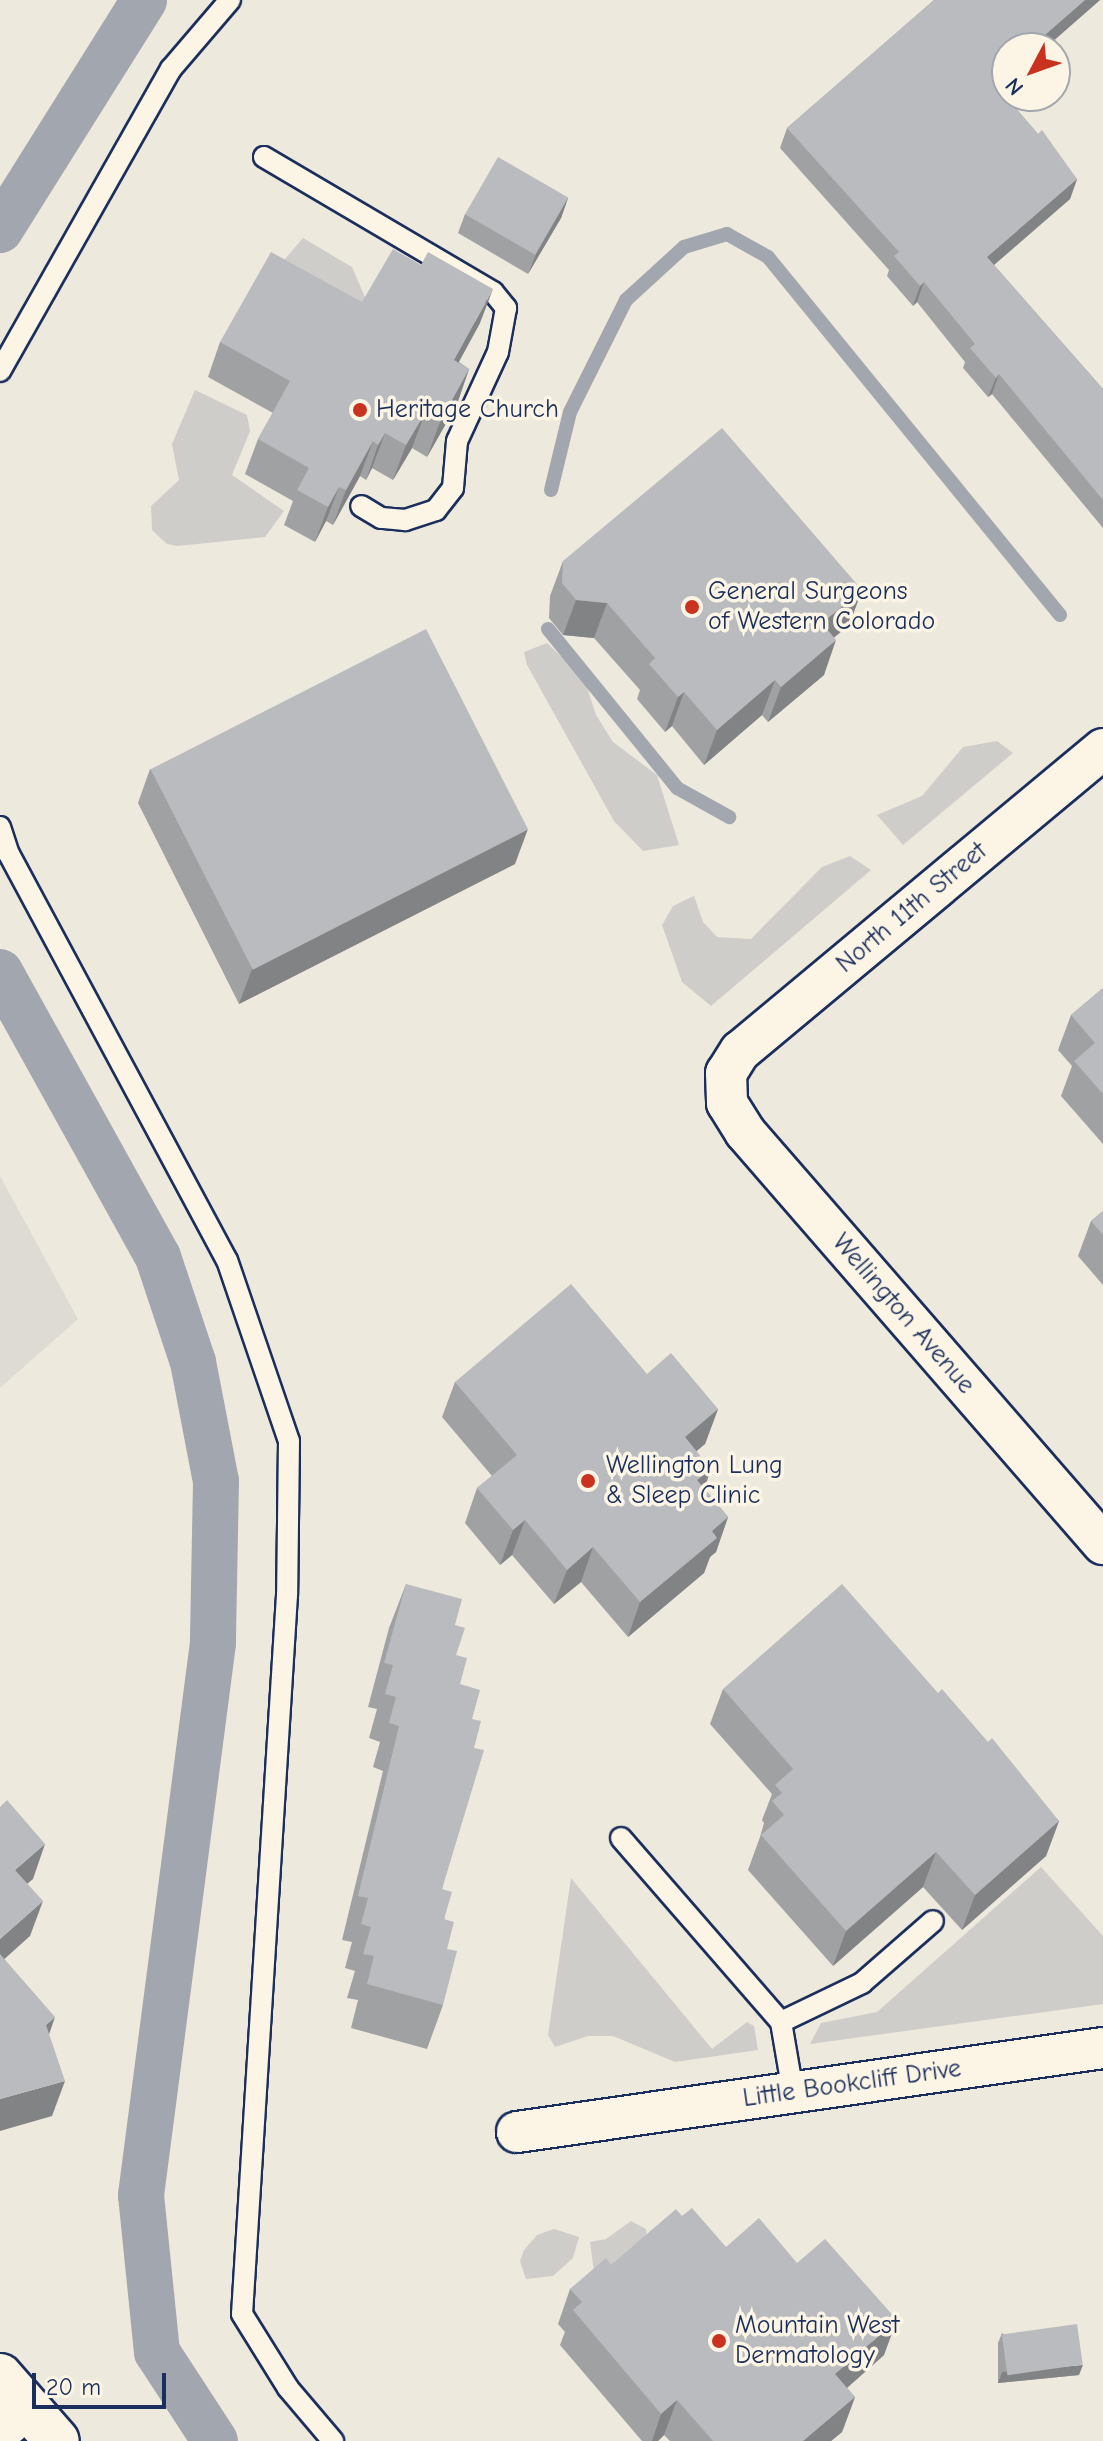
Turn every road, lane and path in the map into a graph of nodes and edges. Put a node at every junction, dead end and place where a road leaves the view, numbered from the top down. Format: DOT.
graph roads {
  1 [pos="230,0"];
  2 [pos="264,157"];
  3 [pos="0,371"];
  4 [pos="361,506"];
  5 [pos="1103,749"];
  6 [pos="0,827"];
  7 [pos="726,1073"];
  8 [pos="1103,1544"];
  9 [pos="621,1838"];
  10 [pos="933,1921"];
  11 [pos="781,2022"];
  12 [pos="1103,2048"];
  13 [pos="793,2092"];
  14 [pos="517,2132"];
  15 [pos="9,2405"];
  16 [pos="57,2441"];
  17 [pos="333,2441"];
  1 -- 3 [label="lane"];
  2 -- 4 [label="lane"];
  5 -- 7 [label="street, North 11th Street"];
  6 -- 17 [label="lane"];
  7 -- 8 [label="street, Wellington Avenue"];
  9 -- 11 [label="lane"];
  10 -- 11 [label="lane"];
  11 -- 13 [label="lane"];
  12 -- 13 [label="street, Little Bookcliff Drive"];
  13 -- 14 [label="street, Little Bookcliff Drive"];
  15 -- 16 [label="main road"];
}
